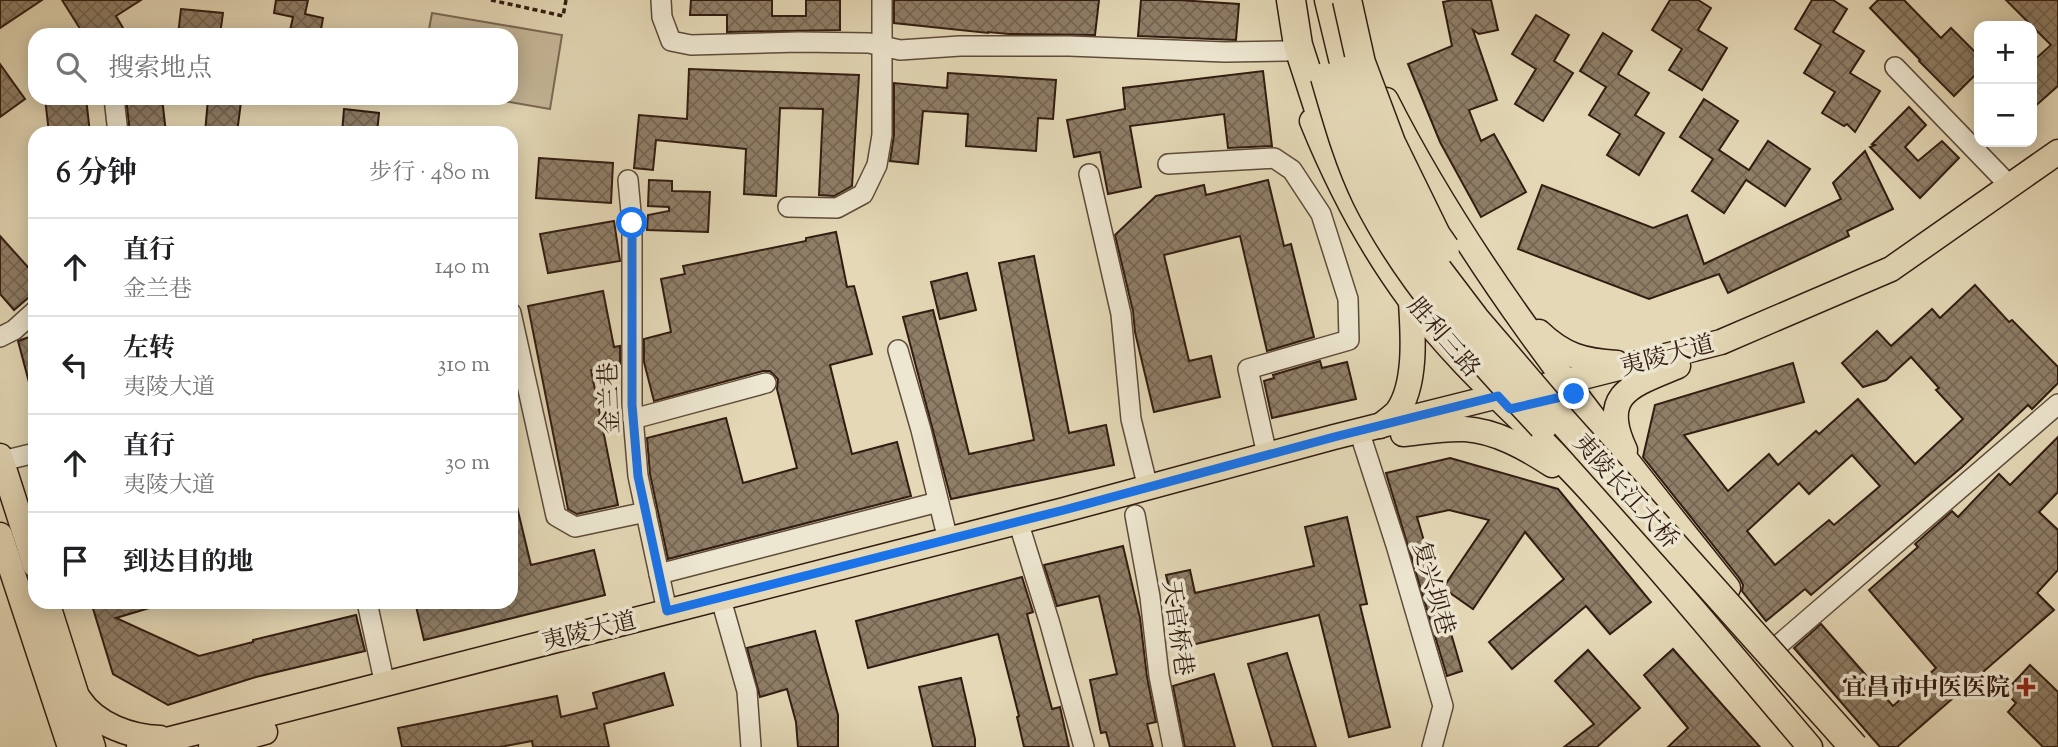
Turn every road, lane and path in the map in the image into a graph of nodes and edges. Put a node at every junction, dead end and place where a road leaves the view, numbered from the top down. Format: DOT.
graph roads {
  1 [pos="491,0"];
  2 [pos="566,0"];
  3 [pos="661,0"];
  4 [pos="882,0"];
  5 [pos="1277,0"];
  6 [pos="1291,0"];
  7 [pos="1310,0"];
  8 [pos="1329,0"];
  9 [pos="1348,0"];
  10 [pos="884,46"];
  11 [pos="1286,51"];
  12 [pos="1895,67"];
  13 [pos="1336,74"];
  14 [pos="115,105"];
  15 [pos="117,126"];
  16 [pos="2058,152"];
  17 [pos="1168,164"];
  18 [pos="2058,167"];
  19 [pos="1089,174"];
  20 [pos="628,180"];
  21 [pos="2010,186"];
  22 [pos="1366,196"];
  23 [pos="788,207"];
  24 [pos="1501,293"];
  25 [pos="1412,302"];
  26 [pos="28,317"];
  27 [pos="0,337"];
  28 [pos="518,345"];
  29 [pos="898,350"];
  30 [pos="1667,362"];
  31 [pos="765,383"];
  32 [pos="1566,397"];
  33 [pos="1504,402"];
  34 [pos="2058,404"];
  35 [pos="633,419"];
  36 [pos="1403,434"];
  37 [pos="1371,435"];
  38 [pos="28,454"];
  39 [pos="1267,455"];
  40 [pos="1,458"];
  41 [pos="1634,470"];
  42 [pos="1148,488"];
  43 [pos="1592,492"];
  44 [pos="939,502"];
  45 [pos="646,512"];
  46 [pos="1136,515"];
  47 [pos="1022,534"];
  48 [pos="0,535"];
  49 [pos="948,540"];
  50 [pos="28,543"];
  51 [pos="659,574"];
  52 [pos="28,605"];
  53 [pos="30,609"];
  54 [pos="48,609"];
  55 [pos="369,609"];
  56 [pos="724,610"];
  57 [pos="667,611"];
  58 [pos="1776,648"];
  59 [pos="385,685"];
  60 [pos="66,699"];
  61 [pos="174,738"];
  62 [pos="52,747"];
  63 [pos="71,747"];
  64 [pos="93,747"];
  65 [pos="139,747"];
  66 [pos="211,747"];
  67 [pos="751,747"];
  68 [pos="1084,747"];
  69 [pos="1173,747"];
  70 [pos="1432,747"];
  71 [pos="1810,747"];
  72 [pos="1835,747"];
  73 [pos="1854,747"];
  74 [pos="1866,747"];
  1 -- 2 [label="path"];
  3 -- 10 [label="street"];
  4 -- 10 [label="street"];
  5 -- 11 [label="main road, 胜利三路"];
  6 -- 22 [label="highway, bridge"];
  7 -- 13 [label="highway"];
  8 -- 13 [label="highway"];
  9 -- 24 [label="main road"];
  9 -- 32 [label="highway, bridge"];
  10 -- 11 [label="street"];
  10 -- 23 [label="street"];
  11 -- 25 [label="main road, 胜利三路"];
  12 -- 21 [label="street"];
  13 -- 22 [label="highway, 夷陵长江大桥, bridge"];
  13 -- 32 [label="highway, 夷陵长江大桥, bridge"];
  14 -- 15 [label="street"];
  16 -- 21 [label="main road, 夷陵大道"];
  17 -- 39 [label="street"];
  18 -- 30 [label="main road, 夷陵大道"];
  19 -- 42 [label="street"];
  20 -- 35 [label="street, 金兰巷"];
  21 -- 30 [label="main road, 夷陵大道"];
  22 -- 72 [label="highway, 夷陵长江大桥, bridge"];
  24 -- 30 [label="main road"];
  24 -- 32 [label="main road"];
  25 -- 33 [label="main road, 胜利三路"];
  25 -- 37 [label="main road"];
  26 -- 27 [label="street"];
  28 -- 45 [label="street"];
  29 -- 44 [label="street"];
  30 -- 32 [label="main road, 夷陵大道"];
  30 -- 41 [label="main road"];
  31 -- 35 [label="street"];
  32 -- 33 [label="main road, 夷陵大道"];
  32 -- 41 [label="main road"];
  32 -- 73 [label="highway, 夷陵长江大桥, bridge"];
  33 -- 36 [label="main road, 夷陵大道"];
  33 -- 37 [label="main road, 夷陵大道"];
  33 -- 43 [label="main road, 胜利三路"];
  34 -- 58 [label="street"];
  35 -- 45 [label="street, 金兰巷"];
  36 -- 37 [label="main road, 夷陵大道"];
  36 -- 43 [label="main road"];
  37 -- 39 [label="main road, 夷陵大道"];
  37 -- 47 [label="main road, 夷陵大道"];
  37 -- 70 [label="street, 复兴坝巷"];
  38 -- 40 [label="street"];
  39 -- 42 [label="main road, 夷陵大道"];
  40 -- 50 [label="main road"];
  41 -- 58 [label="main road"];
  42 -- 49 [label="main road, 夷陵大道"];
  43 -- 71 [label="main road, 胜利三路"];
  44 -- 49 [label="street"];
  44 -- 51 [label="street"];
  45 -- 51 [label="street, 金兰巷"];
  46 -- 69 [label="street, 天官桥巷"];
  47 -- 56 [label="main road, 夷陵大道"];
  47 -- 68 [label="street"];
  48 -- 52 [label="main road"];
  49 -- 57 [label="main road, 夷陵大道"];
  51 -- 57 [label="street, 金兰巷"];
  53 -- 60 [label="main road"];
  54 -- 60 [label="main road"];
  55 -- 59 [label="street"];
  56 -- 66 [label="main road, 夷陵大道"];
  56 -- 67 [label="street"];
  57 -- 59 [label="main road, 夷陵大道"];
  58 -- 74 [label="main road"];
  59 -- 61 [label="main road, 夷陵大道"];
  60 -- 61 [label="main road"];
  60 -- 62 [label="main road"];
  60 -- 63 [label="main road"];
  60 -- 64 [label="main road"];
  61 -- 65 [label="main road, 夷陵大道"];
}
